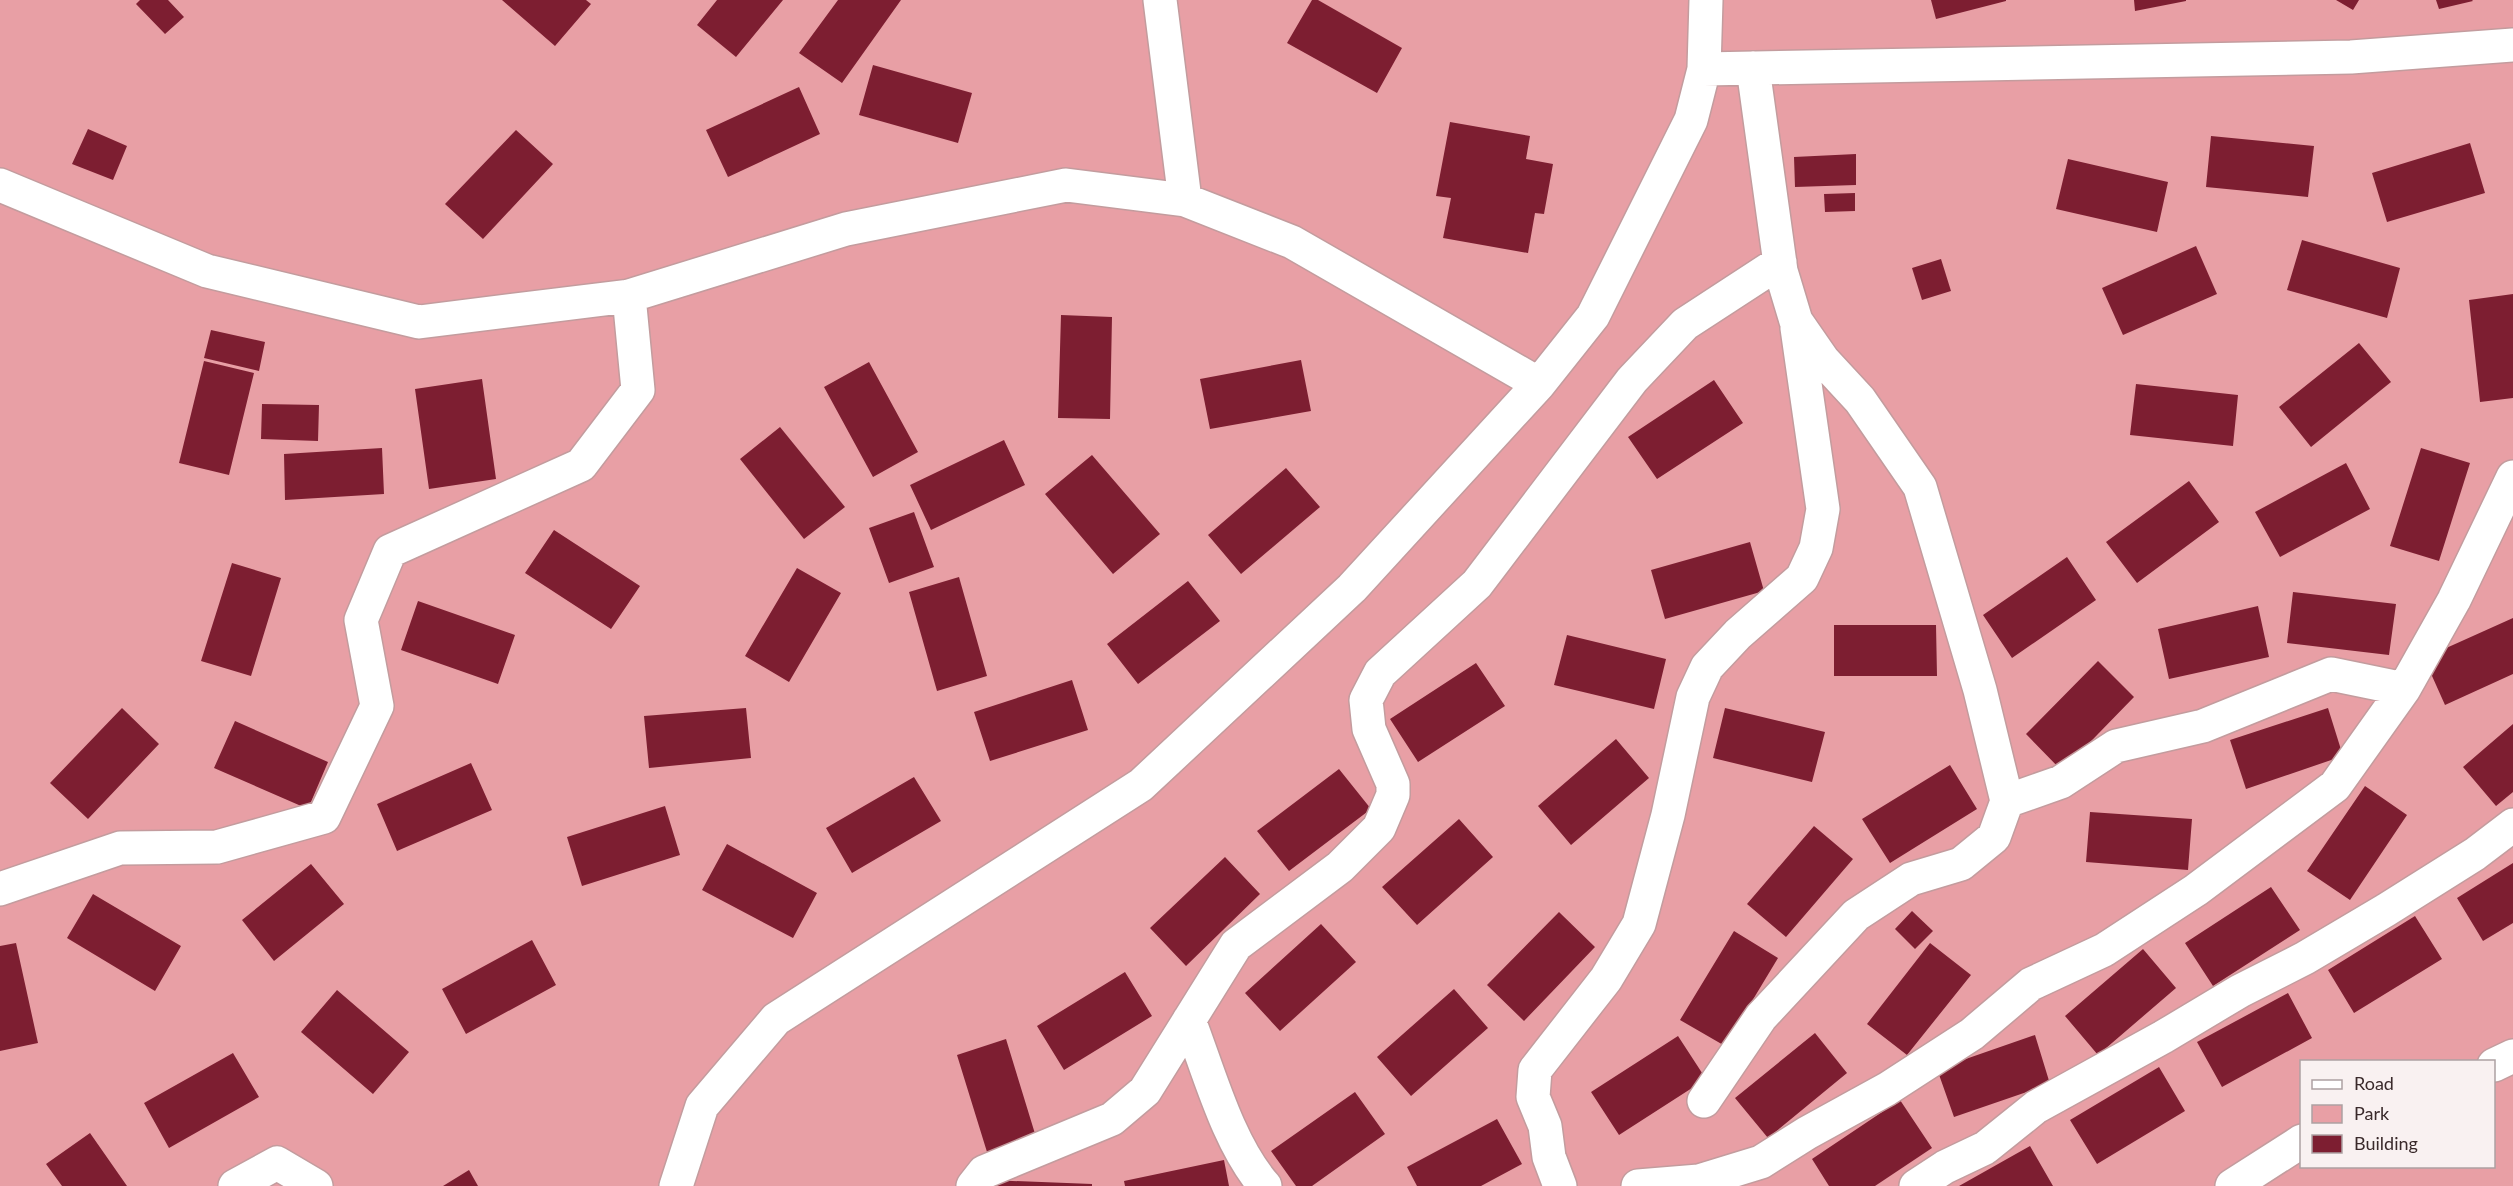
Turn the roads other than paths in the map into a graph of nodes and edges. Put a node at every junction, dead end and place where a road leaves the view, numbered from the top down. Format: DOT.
graph roads {
  1 [pos="1160,0"];
  2 [pos="1706,0"];
  3 [pos="2513,45"];
  4 [pos="1753,68"];
  5 [pos="1704,69"];
  6 [pos="0,185"];
  7 [pos="1185,200"];
  8 [pos="1780,262"];
  9 [pos="629,296"];
  10 [pos="1796,321"];
  11 [pos="1539,384"];
  12 [pos="2513,477"];
  13 [pos="2404,689"];
  14 [pos="2007,801"];
  15 [pos="2513,825"];
  16 [pos="0,889"];
  17 [pos="1189,1020"];
  18 [pos="2513,1056"];
  19 [pos="2495,1064"];
  20 [pos="1704,1101"];
  21 [pos="2300,1142"];
  22 [pos="235,1186"];
  23 [pos="316,1186"];
  24 [pos="676,1186"];
  25 [pos="973,1186"];
  26 [pos="1265,1186"];
  27 [pos="1560,1186"];
  28 [pos="1638,1186"];
  29 [pos="1916,1186"];
  30 [pos="2232,1186"];
  1 -- 7 [label="street"];
  2 -- 5 [label="street"];
  3 -- 4 [label="street"];
  4 -- 5 [label="street"];
  4 -- 8 [label="street"];
  5 -- 11 [label="street"];
  6 -- 9 [label="street"];
  7 -- 9 [label="street"];
  7 -- 11 [label="street"];
  8 -- 10 [label="street"];
  8 -- 17 [label="street"];
  9 -- 16 [label="street"];
  10 -- 14 [label="street"];
  10 -- 27 [label="street"];
  11 -- 24 [label="street"];
  12 -- 13 [label="street"];
  13 -- 14 [label="street"];
  13 -- 28 [label="street"];
  14 -- 20 [label="street"];
  15 -- 29 [label="street"];
  17 -- 25 [label="street"];
  17 -- 26 [label="street"];
  18 -- 19 [label="street"];
  21 -- 30 [label="street"];
  22 -- 23 [label="street"];
}
